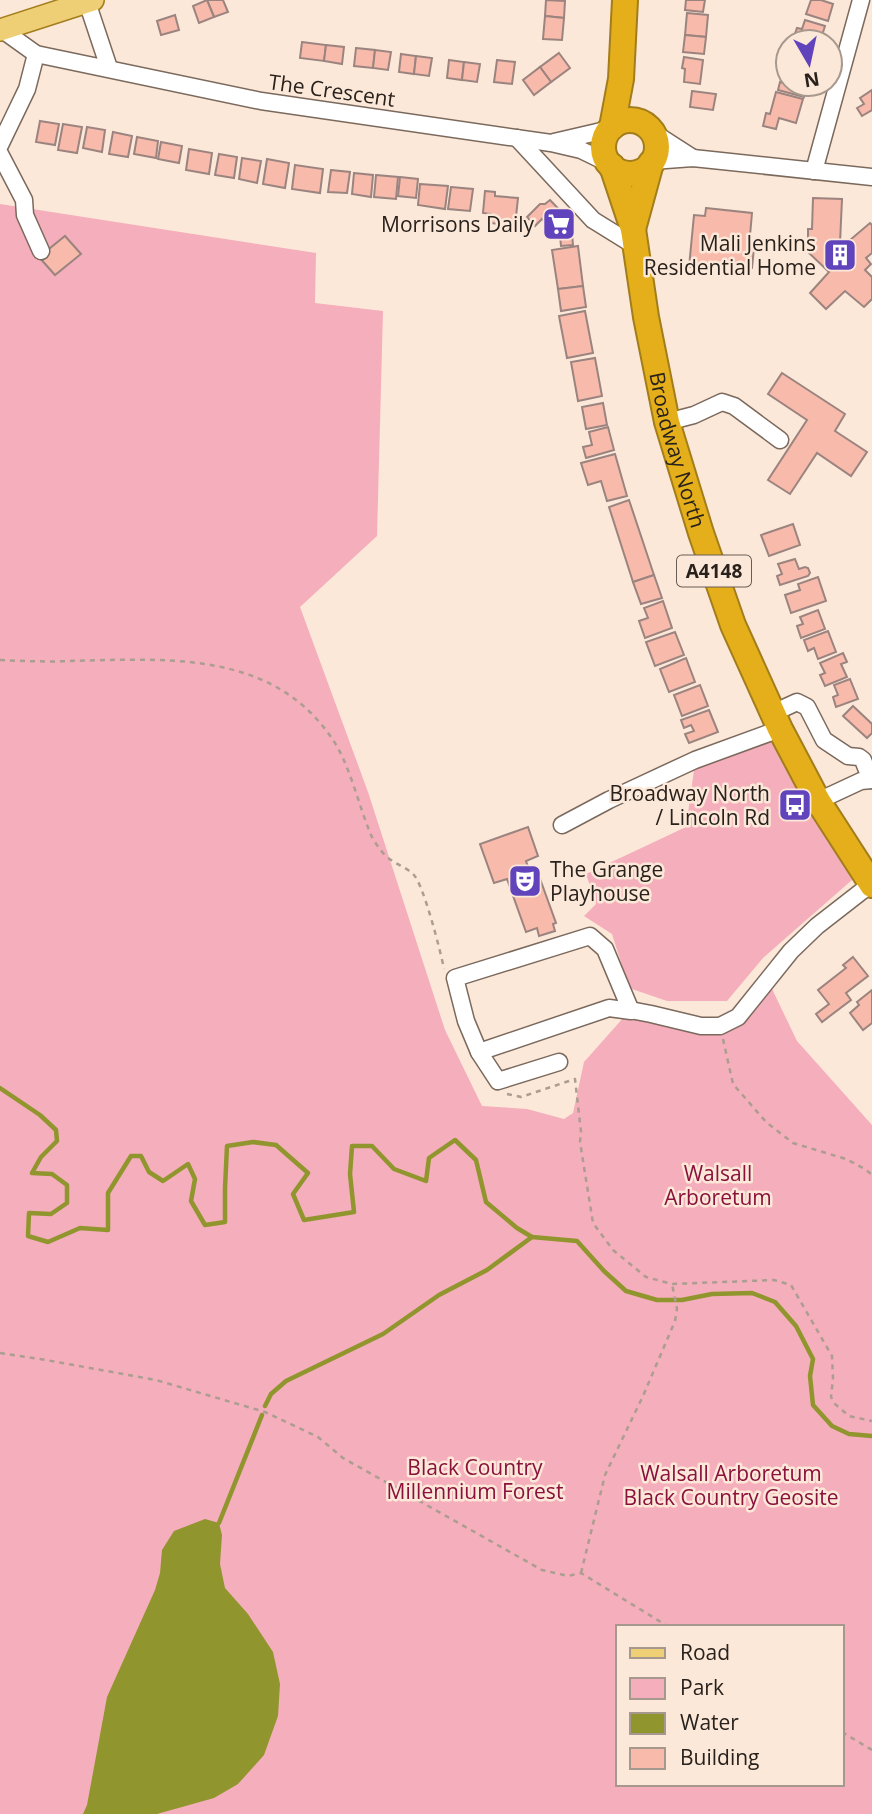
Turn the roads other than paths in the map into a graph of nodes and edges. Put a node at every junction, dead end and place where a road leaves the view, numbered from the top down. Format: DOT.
graph roads {
  1 [pos="625,0"];
  2 [pos="861,0"];
  3 [pos="90,1"];
  4 [pos="0,29"];
  5 [pos="36,54"];
  6 [pos="109,68"];
  7 [pos="621,79"];
  8 [pos="646,126"];
  9 [pos="611,128"];
  10 [pos="517,138"];
  11 [pos="551,143"];
  12 [pos="0,145"];
  13 [pos="0,154"];
  14 [pos="693,158"];
  15 [pos="652,162"];
  16 [pos="611,165"];
  17 [pos="814,171"];
  18 [pos="872,177"];
  19 [pos="634,237"];
  20 [pos="41,251"];
  21 [pos="667,422"];
  22 [pos="780,440"];
  23 [pos="776,721"];
  24 [pos="871,780"];
  25 [pos="818,801"];
  26 [pos="562,825"];
  27 [pos="871,884"];
  28 [pos="628,1010"];
  29 [pos="479,1052"];
  30 [pos="559,1062"];
  1 -- 7 [label="highway"];
  2 -- 17 [label="street"];
  3 -- 4 [label="main road"];
  3 -- 6 [label="street"];
  4 -- 5 [label="street, The Crescent"];
  5 -- 6 [label="street, The Crescent"];
  5 -- 12 [label="street"];
  6 -- 10 [label="street, The Crescent"];
  7 -- 8 [label="highway"];
  7 -- 9 [label="highway"];
  8 -- 9 [label="highway"];
  8 -- 14 [label="street"];
  8 -- 15 [label="highway"];
  9 -- 11 [label="street, The Crescent"];
  9 -- 16 [label="highway"];
  10 -- 11 [label="street, The Crescent"];
  10 -- 19 [label="street"];
  11 -- 16 [label="street, The Crescent"];
  13 -- 20 [label="street"];
  14 -- 15 [label="street"];
  14 -- 17 [label="street"];
  15 -- 16 [label="highway"];
  15 -- 19 [label="highway, Broadway North / A4148"];
  16 -- 19 [label="highway, Broadway North / A4148"];
  17 -- 18 [label="street"];
  19 -- 21 [label="highway, Broadway North / A4148"];
  21 -- 22 [label="street"];
  21 -- 23 [label="highway, Broadway North / A4148"];
  23 -- 24 [label="street"];
  23 -- 25 [label="highway, Broadway North / A4148"];
  23 -- 26 [label="street"];
  24 -- 25 [label="street"];
  25 -- 27 [label="highway, Broadway North / A4148"];
  27 -- 28 [label="street"];
  28 -- 29 [label="street"];
  28 -- 29 [label="street"];
  29 -- 30 [label="street"];
}
